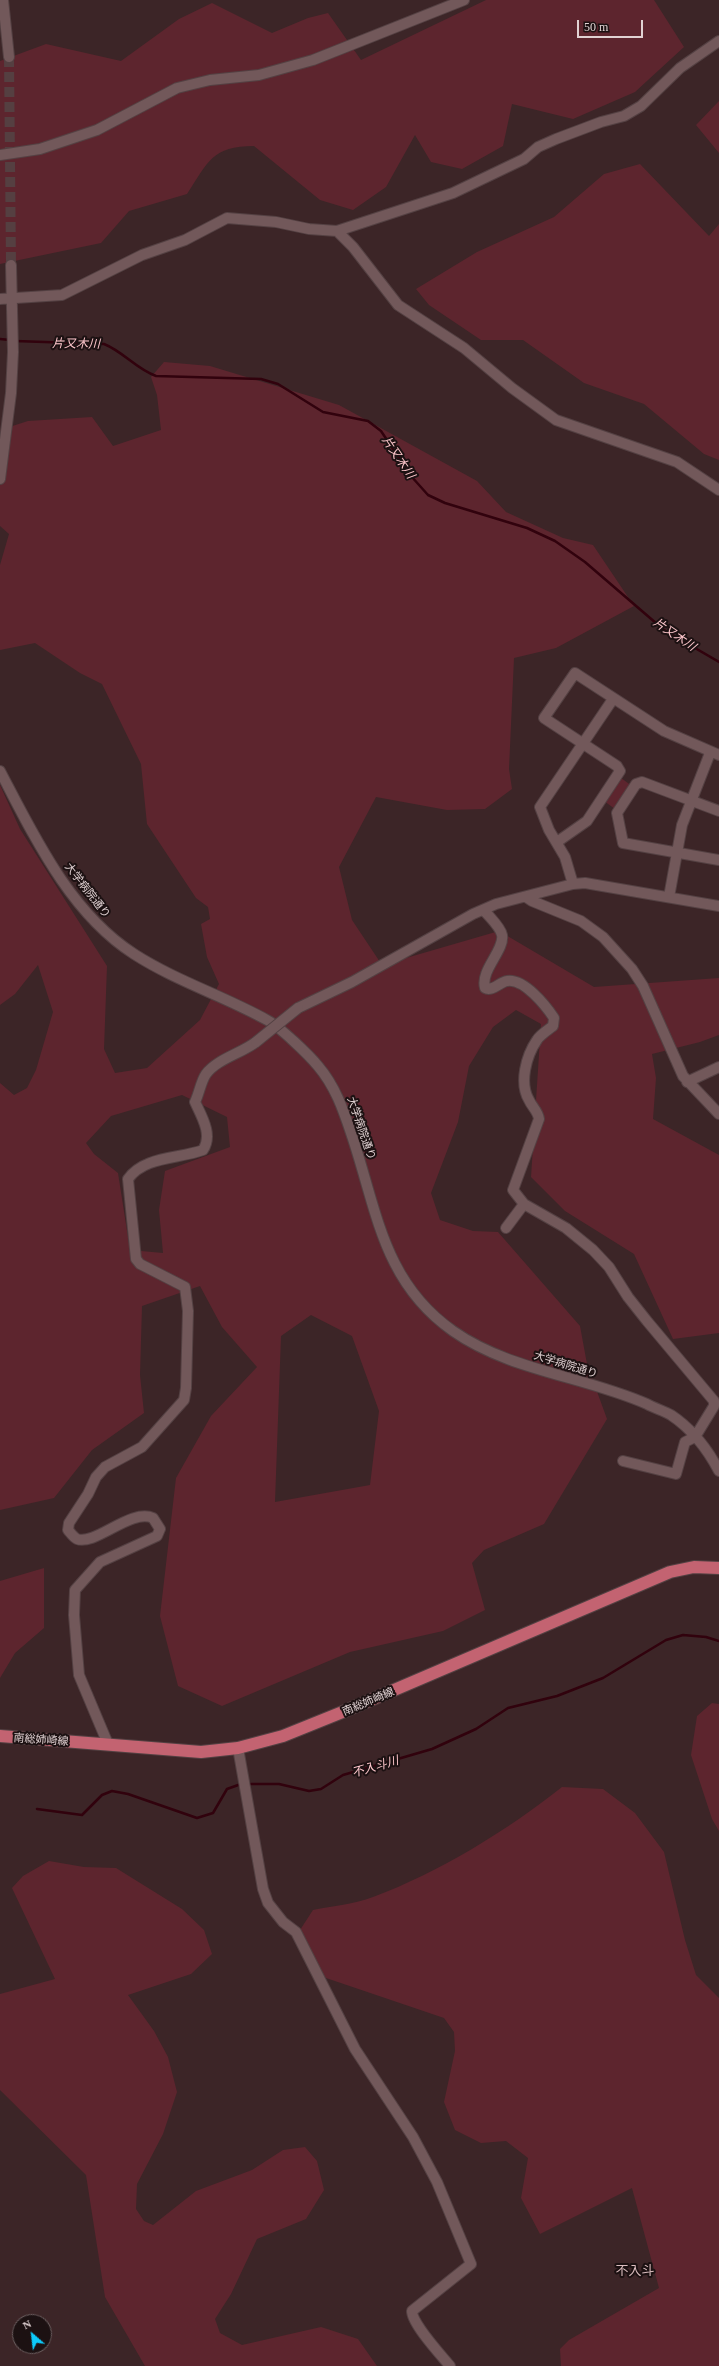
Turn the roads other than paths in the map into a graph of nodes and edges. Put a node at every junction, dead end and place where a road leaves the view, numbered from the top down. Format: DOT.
graph roads {
  1 [pos="3,0"];
  2 [pos="464,0"];
  3 [pos="719,41"];
  4 [pos="9,57"];
  5 [pos="0,155"];
  6 [pos="337,231"];
  7 [pos="11,265"];
  8 [pos="12,297"];
  9 [pos="0,299"];
  10 [pos="0,479"];
  11 [pos="719,490"];
  12 [pos="613,699"];
  13 [pos="583,744"];
  14 [pos="714,754"];
  15 [pos="0,771"];
  16 [pos="691,800"];
  17 [pos="719,811"];
  18 [pos="557,842"];
  19 [pos="676,853"];
  20 [pos="719,860"];
  21 [pos="573,884"];
  22 [pos="526,897"];
  23 [pos="669,897"];
  24 [pos="719,906"];
  25 [pos="484,910"];
  26 [pos="719,1067"];
  27 [pos="687,1082"];
  28 [pos="717,1107"];
  29 [pos="524,1204"];
  30 [pos="506,1228"];
  31 [pos="696,1437"];
  32 [pos="623,1461"];
  33 [pos="719,1471"];
  34 [pos="719,1568"];
  35 [pos="0,1736"];
  36 [pos="108,1744"];
  37 [pos="238,1748"];
  38 [pos="450,2366"];
  1 -- 4 [label="street"];
  2 -- 5 [label="street"];
  3 -- 6 [label="street"];
  6 -- 8 [label="street"];
  6 -- 11 [label="street"];
  7 -- 8 [label="street"];
  8 -- 9 [label="street"];
  8 -- 10 [label="street"];
  12 -- 13 [label="street"];
  12 -- 13 [label="street"];
  12 -- 14 [label="street"];
  13 -- 18 [label="street"];
  13 -- 18 [label="street"];
  14 -- 16 [label="street"];
  15 -- 31 [label="street, 大学病院通り"];
  16 -- 17 [label="street"];
  16 -- 19 [label="street"];
  16 -- 19 [label="street"];
  18 -- 21 [label="street"];
  19 -- 20 [label="street"];
  19 -- 23 [label="street"];
  21 -- 22 [label="street"];
  21 -- 23 [label="street"];
  22 -- 25 [label="street"];
  22 -- 27 [label="street"];
  23 -- 24 [label="street"];
  25 -- 29 [label="street"];
  25 -- 36 [label="street, bridge"];
  26 -- 27 [label="street"];
  27 -- 28 [label="street"];
  29 -- 30 [label="street"];
  29 -- 31 [label="street"];
  31 -- 32 [label="street"];
  31 -- 33 [label="street, 大学病院通り"];
  34 -- 37 [label="main road, 南総姉崎線"];
  35 -- 36 [label="main road, 南総姉崎線"];
  36 -- 37 [label="main road, 南総姉崎線"];
  37 -- 38 [label="street"];
}
